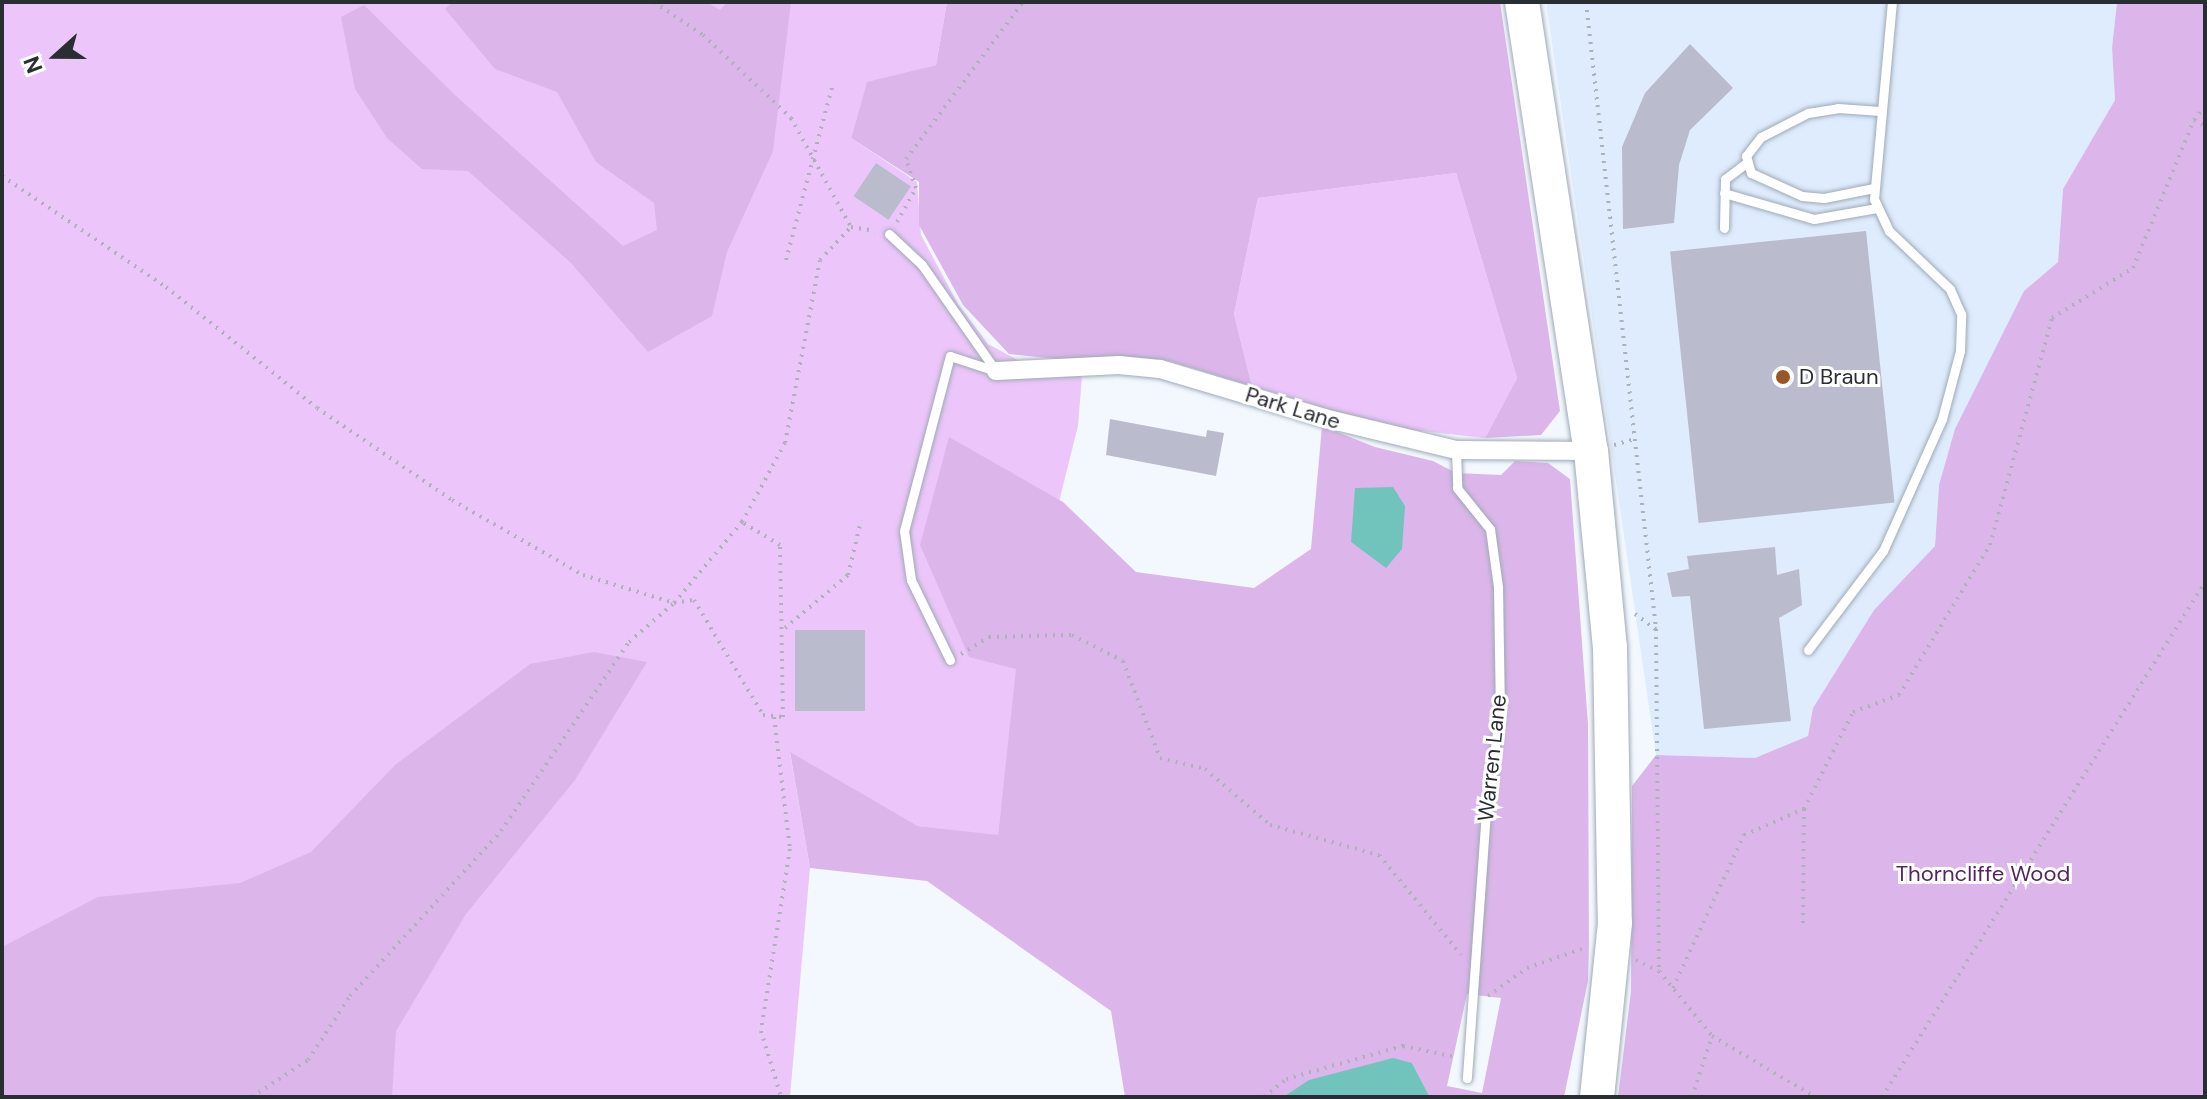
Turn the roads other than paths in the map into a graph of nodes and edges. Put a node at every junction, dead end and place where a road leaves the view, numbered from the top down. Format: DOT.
graph roads {
  1 [pos="1522,2"];
  2 [pos="1892,2"];
  3 [pos="1880,111"];
  4 [pos="1746,163"];
  5 [pos="1874,188"];
  6 [pos="1724,193"];
  7 [pos="1877,208"];
  8 [pos="1724,228"];
  9 [pos="889,234"];
  10 [pos="996,371"];
  11 [pos="1456,450"];
  12 [pos="1591,451"];
  13 [pos="1808,650"];
  14 [pos="950,660"];
  15 [pos="1467,1078"];
  16 [pos="1597,1097"];
  1 -- 12 [label="highway"];
  2 -- 3 [label="lane"];
  3 -- 4 [label="lane"];
  3 -- 5 [label="lane"];
  4 -- 5 [label="lane"];
  4 -- 6 [label="lane"];
  5 -- 7 [label="lane"];
  6 -- 7 [label="lane"];
  6 -- 8 [label="lane"];
  7 -- 13 [label="lane"];
  9 -- 10 [label="lane"];
  10 -- 11 [label="street, Park Lane"];
  10 -- 14 [label="lane"];
  11 -- 12 [label="street, Park Lane"];
  11 -- 15 [label="lane, Warren Lane"];
  12 -- 16 [label="highway"];
}
